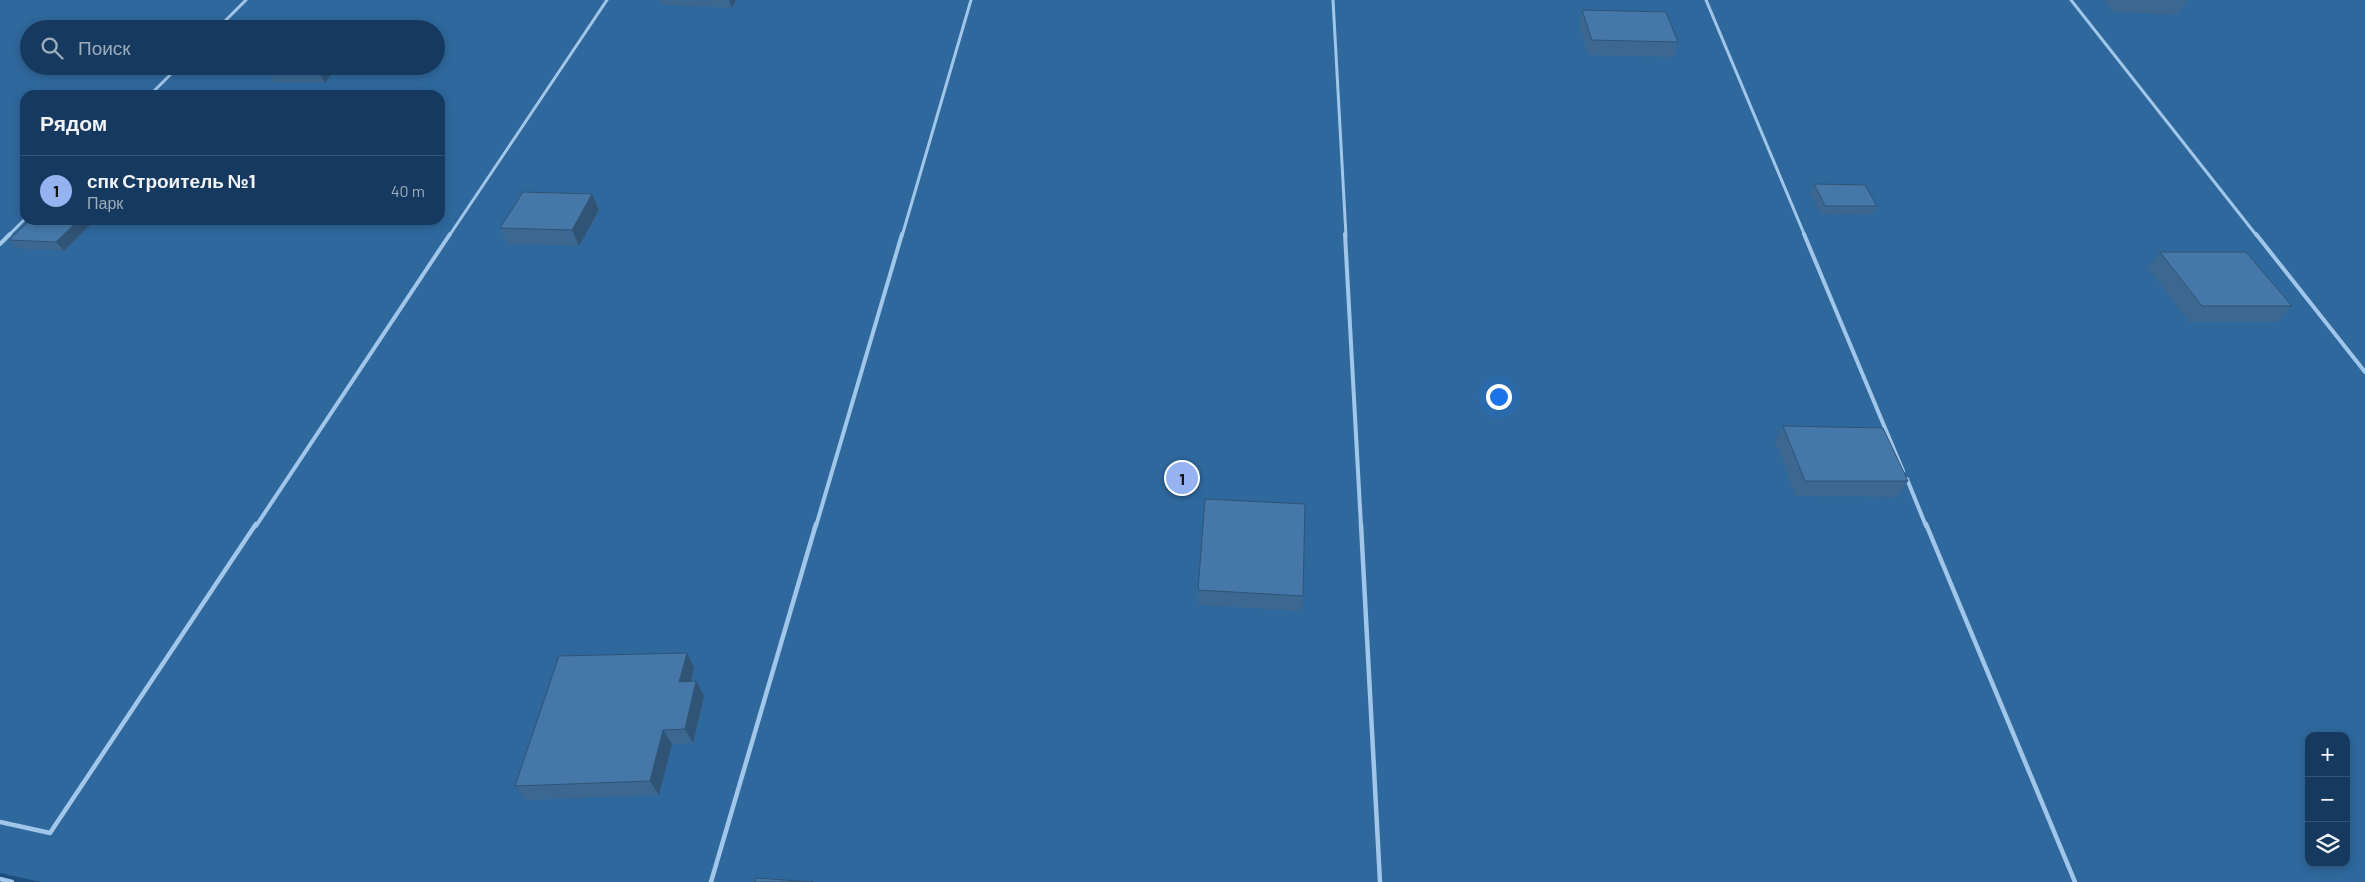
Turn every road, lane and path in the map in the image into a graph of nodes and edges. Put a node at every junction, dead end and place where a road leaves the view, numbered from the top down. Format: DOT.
graph roads {
  1 [pos="246,0"];
  2 [pos="607,0"];
  3 [pos="971,0"];
  4 [pos="1333,0"];
  5 [pos="1706,0"];
  6 [pos="2071,0"];
  7 [pos="226,20"];
  8 [pos="170,75"];
  9 [pos="155,90"];
  10 [pos="20,225"];
  11 [pos="0,244"];
  12 [pos="2365,372"];
  13 [pos="0,822"];
  14 [pos="0,879"];
  15 [pos="12,882"];
  16 [pos="711,882"];
  17 [pos="1380,882"];
  18 [pos="2076,882"];
  1 -- 7 [label="lane"];
  2 -- 13 [label="lane"];
  3 -- 16 [label="lane"];
  4 -- 17 [label="lane"];
  5 -- 18 [label="lane"];
  6 -- 12 [label="lane"];
  8 -- 9 [label="lane"];
  10 -- 11 [label="lane"];
  14 -- 15 [label="lane"];
}
